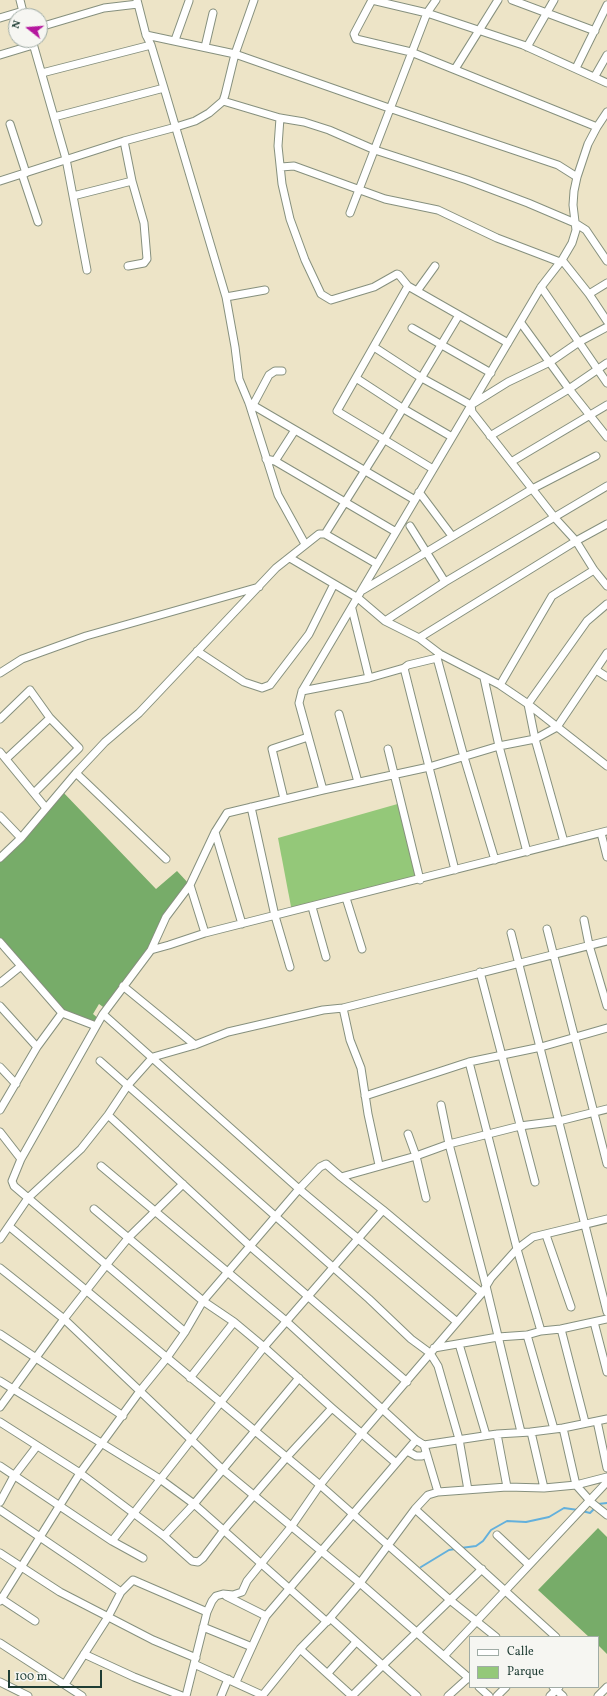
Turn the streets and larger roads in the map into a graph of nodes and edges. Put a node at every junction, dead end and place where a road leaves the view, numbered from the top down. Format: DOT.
graph roads {
  1 [pos="254,0"];
  2 [pos="372,0"];
  3 [pos="436,0"];
  4 [pos="498,0"];
  5 [pos="512,0"];
  6 [pos="554,0"];
  7 [pos="189,1"];
  8 [pos="138,2"];
  9 [pos="607,5"];
  10 [pos="213,13"];
  11 [pos="426,13"];
  12 [pos="547,13"];
  13 [pos="48,25"];
  14 [pos="479,30"];
  15 [pos="595,31"];
  16 [pos="146,35"];
  17 [pos="175,40"];
  18 [pos="151,45"];
  19 [pos="205,47"];
  20 [pos="527,47"];
  21 [pos="18,48"];
  22 [pos="35,48"];
  23 [pos="411,52"];
  24 [pos="235,54"];
  25 [pos="0,55"];
  26 [pos="607,55"];
  27 [pos="576,68"];
  28 [pos="454,69"];
  29 [pos="42,73"];
  30 [pos="594,76"];
  31 [pos="607,83"];
  32 [pos="164,88"];
  33 [pos="223,101"];
  34 [pos="389,108"];
  35 [pos="607,112"];
  36 [pos="54,117"];
  37 [pos="280,118"];
  38 [pos="10,124"];
  39 [pos="597,127"];
  40 [pos="176,128"];
  41 [pos="124,141"];
  42 [pos="375,150"];
  43 [pos="66,159"];
  44 [pos="281,167"];
  45 [pos="24,173"];
  46 [pos="577,177"];
  47 [pos="0,181"];
  48 [pos="132,181"];
  49 [pos="358,189"];
  50 [pos="73,196"];
  51 [pos="350,213"];
  52 [pos="38,222"];
  53 [pos="575,223"];
  54 [pos="561,261"];
  55 [pos="607,261"];
  56 [pos="128,266"];
  57 [pos="435,266"];
  58 [pos="87,270"];
  59 [pos="607,283"];
  60 [pos="408,286"];
  61 [pos="541,286"];
  62 [pos="265,290"];
  63 [pos="417,291"];
  64 [pos="589,294"];
  65 [pos="226,297"];
  66 [pos="459,315"];
  67 [pos="607,321"];
  68 [pos="521,323"];
  69 [pos="607,327"];
  70 [pos="412,328"];
  71 [pos="579,342"];
  72 [pos="508,343"];
  73 [pos="441,345"];
  74 [pos="374,347"];
  75 [pos="550,362"];
  76 [pos="607,363"];
  77 [pos="282,370"];
  78 [pos="597,370"];
  79 [pos="491,373"];
  80 [pos="420,377"];
  81 [pos="356,378"];
  82 [pos="607,383"];
  83 [pos="569,389"];
  84 [pos="251,404"];
  85 [pos="471,405"];
  86 [pos="607,405"];
  87 [pos="402,408"];
  88 [pos="590,414"];
  89 [pos="295,430"];
  90 [pos="490,436"];
  91 [pos="452,437"];
  92 [pos="607,437"];
  93 [pos="384,440"];
  94 [pos="596,456"];
  95 [pos="266,460"];
  96 [pos="275,461"];
  97 [pos="511,462"];
  98 [pos="433,469"];
  99 [pos="363,471"];
  100 [pos="607,486"];
  101 [pos="532,489"];
  102 [pos="419,492"];
  103 [pos="415,500"];
  104 [pos="344,502"];
  105 [pos="555,518"];
  106 [pos="607,524"];
  107 [pos="410,526"];
  108 [pos="396,532"];
  109 [pos="325,534"];
  110 [pos="452,536"];
  111 [pos="576,541"];
  112 [pos="305,544"];
  113 [pos="427,551"];
  114 [pos="290,558"];
  115 [pos="377,564"];
  116 [pos="594,570"];
  117 [pos="445,582"];
  118 [pos="334,584"];
  119 [pos="607,586"];
  120 [pos="259,587"];
  121 [pos="363,590"];
  122 [pos="358,598"];
  123 [pos="607,604"];
  124 [pos="352,609"];
  125 [pos="385,621"];
  126 [pos="419,638"];
  127 [pos="197,651"];
  128 [pos="607,653"];
  129 [pos="439,656"];
  130 [pos="404,668"];
  131 [pos="596,670"];
  132 [pos="0,673"];
  133 [pos="607,677"];
  134 [pos="370,678"];
  135 [pos="484,678"];
  136 [pos="500,686"];
  137 [pos="302,692"];
  138 [pos="528,704"];
  139 [pos="338,714"];
  140 [pos="50,718"];
  141 [pos="0,719"];
  142 [pos="557,727"];
  143 [pos="308,737"];
  144 [pos="535,739"];
  145 [pos="500,746"];
  146 [pos="388,749"];
  147 [pos="0,752"];
  148 [pos="464,758"];
  149 [pos="6,759"];
  150 [pos="607,766"];
  151 [pos="429,767"];
  152 [pos="76,773"];
  153 [pos="393,774"];
  154 [pos="358,782"];
  155 [pos="323,790"];
  156 [pos="34,793"];
  157 [pos="284,799"];
  158 [pos="251,807"];
  159 [pos="46,808"];
  160 [pos="1,819"];
  161 [pos="215,832"];
  162 [pos="604,832"];
  163 [pos="21,838"];
  164 [pos="564,842"];
  165 [pos="527,852"];
  166 [pos="607,857"];
  167 [pos="0,858"];
  168 [pos="166,859"];
  169 [pos="495,860"];
  170 [pos="455,870"];
  171 [pos="420,880"];
  172 [pos="190,885"];
  173 [pos="346,898"];
  174 [pos="312,907"];
  175 [pos="275,916"];
  176 [pos="584,920"];
  177 [pos="242,924"];
  178 [pos="547,929"];
  179 [pos="205,933"];
  180 [pos="511,933"];
  181 [pos="607,941"];
  182 [pos="0,942"];
  183 [pos="589,945"];
  184 [pos="362,949"];
  185 [pos="151,950"];
  186 [pos="552,954"];
  187 [pos="326,957"];
  188 [pos="520,963"];
  189 [pos="21,966"];
  190 [pos="290,968"];
  191 [pos="480,972"];
  192 [pos="0,983"];
  193 [pos="123,986"];
  194 [pos="0,1006"];
  195 [pos="607,1006"];
  196 [pos="343,1008"];
  197 [pos="62,1013"];
  198 [pos="103,1014"];
  199 [pos="96,1026"];
  200 [pos="607,1028"];
  201 [pos="573,1037"];
  202 [pos="195,1045"];
  203 [pos="38,1047"];
  204 [pos="540,1047"];
  205 [pos="502,1056"];
  206 [pos="153,1057"];
  207 [pos="100,1060"];
  208 [pos="469,1062"];
  209 [pos="0,1067"];
  210 [pos="16,1084"];
  211 [pos="128,1085"];
  212 [pos="365,1096"];
  213 [pos="441,1105"];
  214 [pos="607,1109"];
  215 [pos="0,1110"];
  216 [pos="594,1113"];
  217 [pos="108,1115"];
  218 [pos="559,1121"];
  219 [pos="520,1126"];
  220 [pos="0,1132"];
  221 [pos="408,1134"];
  222 [pos="488,1134"];
  223 [pos="449,1144"];
  224 [pos="416,1156"];
  225 [pos="21,1159"];
  226 [pos="607,1164"];
  227 [pos="380,1165"];
  228 [pos="101,1166"];
  229 [pos="341,1177"];
  230 [pos="535,1182"];
  231 [pos="183,1184"];
  232 [pos="299,1189"];
  233 [pos="28,1198"];
  234 [pos="426,1198"];
  235 [pos="94,1209"];
  236 [pos="383,1210"];
  237 [pos="156,1212"];
  238 [pos="276,1216"];
  239 [pos="607,1219"];
  240 [pos="586,1225"];
  241 [pos="10,1227"];
  242 [pos="546,1235"];
  243 [pos="129,1237"];
  244 [pos="358,1238"];
  245 [pos="0,1239"];
  246 [pos="250,1246"];
  247 [pos="517,1249"];
  248 [pos="107,1264"];
  249 [pos="333,1267"];
  250 [pos="0,1268"];
  251 [pos="227,1273"];
  252 [pos="486,1286"];
  253 [pos="86,1290"];
  254 [pos="482,1293"];
  255 [pos="308,1296"];
  256 [pos="202,1301"];
  257 [pos="571,1307"];
  258 [pos="607,1312"];
  259 [pos="64,1319"];
  260 [pos="607,1319"];
  261 [pos="286,1321"];
  262 [pos="234,1322"];
  263 [pos="457,1322"];
  264 [pos="594,1322"];
  265 [pos="561,1329"];
  266 [pos="541,1331"];
  267 [pos="185,1332"];
  268 [pos="0,1334"];
  269 [pos="527,1335"];
  270 [pos="498,1337"];
  271 [pos="459,1344"];
  272 [pos="264,1347"];
  273 [pos="432,1351"];
  274 [pos="35,1358"];
  275 [pos="166,1359"];
  276 [pos="607,1372"];
  277 [pos="190,1378"];
  278 [pos="299,1378"];
  279 [pos="0,1381"];
  280 [pos="406,1382"];
  281 [pos="13,1389"];
  282 [pos="140,1391"];
  283 [pos="219,1403"];
  284 [pos="0,1407"];
  285 [pos="332,1408"];
  286 [pos="383,1409"];
  287 [pos="123,1416"];
  288 [pos="607,1419"];
  289 [pos="596,1421"];
  290 [pos="0,1422"];
  291 [pos="585,1422"];
  292 [pos="563,1428"];
  293 [pos="554,1429"];
  294 [pos="255,1432"];
  295 [pos="521,1432"];
  296 [pos="531,1432"];
  297 [pos="362,1433"];
  298 [pos="497,1434"];
  299 [pos="486,1435"];
  300 [pos="191,1438"];
  301 [pos="459,1439"];
  302 [pos="416,1440"];
  303 [pos="101,1444"];
  304 [pos="424,1445"];
  305 [pos="37,1446"];
  306 [pos="407,1451"];
  307 [pos="426,1453"];
  308 [pos="286,1458"];
  309 [pos="396,1463"];
  310 [pos="0,1466"];
  311 [pos="607,1468"];
  312 [pos="222,1469"];
  313 [pos="80,1473"];
  314 [pos="14,1476"];
  315 [pos="607,1477"];
  316 [pos="160,1479"];
  317 [pos="607,1482"];
  318 [pos="320,1485"];
  319 [pos="576,1485"];
  320 [pos="507,1487"];
  321 [pos="544,1488"];
  322 [pos="468,1490"];
  323 [pos="438,1492"];
  324 [pos="254,1496"];
  325 [pos="590,1500"];
  326 [pos="0,1502"];
  327 [pos="194,1504"];
  328 [pos="59,1506"];
  329 [pos="415,1509"];
  330 [pos="0,1510"];
  331 [pos="133,1513"];
  332 [pos="352,1514"];
  333 [pos="607,1515"];
  334 [pos="291,1527"];
  335 [pos="224,1530"];
  336 [pos="497,1535"];
  337 [pos="164,1536"];
  338 [pos="40,1537"];
  339 [pos="112,1541"];
  340 [pos="387,1545"];
  341 [pos="322,1551"];
  342 [pos="0,1553"];
  343 [pos="143,1558"];
  344 [pos="262,1564"];
  345 [pos="529,1565"];
  346 [pos="22,1566"];
  347 [pos="482,1569"];
  348 [pos="360,1583"];
  349 [pos="290,1588"];
  350 [pos="506,1591"];
  351 [pos="121,1592"];
  352 [pos="223,1594"];
  353 [pos="0,1600"];
  354 [pos="450,1600"];
  355 [pos="207,1612"];
  356 [pos="266,1616"];
  357 [pos="108,1617"];
  358 [pos="329,1620"];
  359 [pos="35,1621"];
  360 [pos="477,1621"];
  361 [pos="203,1627"];
  362 [pos="416,1632"];
  363 [pos="495,1636"];
  364 [pos="555,1636"];
  365 [pos="0,1642"];
  366 [pos="356,1642"];
  367 [pos="252,1647"];
  368 [pos="300,1649"];
  369 [pos="84,1654"];
  370 [pos="444,1656"];
  371 [pos="195,1661"];
  372 [pos="382,1666"];
  373 [pos="328,1673"];
  374 [pos="469,1678"];
  375 [pos="232,1681"];
  376 [pos="0,1682"];
  377 [pos="65,1684"];
  378 [pos="607,1687"];
  379 [pos="480,1688"];
  380 [pos="505,1688"];
  381 [pos="556,1688"];
  382 [pos="28,1696"];
  383 [pos="82,1696"];
  384 [pos="182,1696"];
  385 [pos="186,1696"];
  386 [pos="221,1696"];
  387 [pos="262,1696"];
  388 [pos="352,1696"];
  389 [pos="416,1696"];
  390 [pos="448,1696"];
  391 [pos="489,1696"];
  392 [pos="497,1696"];
  393 [pos="550,1696"];
  394 [pos="563,1696"];
  395 [pos="598,1696"];
  1 -- 24 [label="street"];
  2 -- 11 [label="street"];
  2 -- 23 [label="street"];
  3 -- 11 [label="street"];
  4 -- 14 [label="street"];
  5 -- 12 [label="street"];
  6 -- 12 [label="street"];
  7 -- 17 [label="street"];
  8 -- 13 [label="street"];
  8 -- 16 [label="street"];
  9 -- 15 [label="street"];
  10 -- 19 [label="street"];
  11 -- 14 [label="street"];
  11 -- 23 [label="street"];
  12 -- 15 [label="street"];
  12 -- 20 [label="street"];
  14 -- 20 [label="street"];
  14 -- 28 [label="street"];
  15 -- 27 [label="street"];
  16 -- 17 [label="street"];
  16 -- 18 [label="street"];
  17 -- 19 [label="street"];
  18 -- 29 [label="street"];
  18 -- 32 [label="street"];
  19 -- 24 [label="street"];
  20 -- 27 [label="street"];
  21 -- 25 [label="street"];
  22 -- 29 [label="street"];
  23 -- 28 [label="street"];
  23 -- 34 [label="street"];
  24 -- 33 [label="street"];
  24 -- 34 [label="street"];
  26 -- 30 [label="street"];
  27 -- 30 [label="street"];
  28 -- 39 [label="street"];
  29 -- 36 [label="street"];
  30 -- 31 [label="street"];
  32 -- 36 [label="street"];
  32 -- 40 [label="street"];
  33 -- 37 [label="street"];
  33 -- 40 [label="street"];
  34 -- 42 [label="street"];
  34 -- 46 [label="street"];
  35 -- 39 [label="street"];
  36 -- 43 [label="street"];
  37 -- 42 [label="street"];
  37 -- 44 [label="street"];
  38 -- 45 [label="street"];
  39 -- 46 [label="street"];
  40 -- 41 [label="street"];
  40 -- 65 [label="street"];
  41 -- 43 [label="street"];
  41 -- 48 [label="street"];
  42 -- 49 [label="street"];
  42 -- 53 [label="street"];
  43 -- 45 [label="street"];
  43 -- 50 [label="street"];
  44 -- 49 [label="street"];
  44 -- 60 [label="street"];
  45 -- 47 [label="street"];
  45 -- 52 [label="street"];
  46 -- 53 [label="street"];
  48 -- 50 [label="street"];
  48 -- 56 [label="street"];
  49 -- 51 [label="street"];
  49 -- 54 [label="street"];
  50 -- 58 [label="street"];
  53 -- 54 [label="street"];
  53 -- 55 [label="street"];
  54 -- 61 [label="street"];
  54 -- 64 [label="street"];
  57 -- 63 [label="street"];
  59 -- 64 [label="street"];
  60 -- 63 [label="street"];
  60 -- 74 [label="street"];
  61 -- 68 [label="street"];
  61 -- 71 [label="street"];
  62 -- 65 [label="street"];
  63 -- 66 [label="street"];
  64 -- 67 [label="street"];
  65 -- 84 [label="street"];
  66 -- 72 [label="street"];
  66 -- 73 [label="street"];
  68 -- 72 [label="street"];
  68 -- 75 [label="street"];
  69 -- 71 [label="street"];
  70 -- 73 [label="street"];
  71 -- 75 [label="street"];
  71 -- 78 [label="street"];
  72 -- 79 [label="street"];
  73 -- 79 [label="street"];
  73 -- 80 [label="street"];
  74 -- 80 [label="street"];
  74 -- 81 [label="street"];
  75 -- 83 [label="street"];
  75 -- 85 [label="street"];
  76 -- 78 [label="street"];
  77 -- 84 [label="street"];
  78 -- 82 [label="street"];
  78 -- 83 [label="street"];
  79 -- 85 [label="street"];
  80 -- 85 [label="street"];
  80 -- 87 [label="street"];
  81 -- 87 [label="street"];
  81 -- 93 [label="street"];
  83 -- 88 [label="street"];
  83 -- 90 [label="street"];
  84 -- 89 [label="street"];
  84 -- 95 [label="street"];
  85 -- 90 [label="street"];
  85 -- 91 [label="street"];
  86 -- 88 [label="street"];
  87 -- 91 [label="street"];
  87 -- 93 [label="street"];
  88 -- 92 [label="street"];
  88 -- 97 [label="street"];
  89 -- 96 [label="street"];
  89 -- 99 [label="street"];
  90 -- 97 [label="street"];
  91 -- 98 [label="street"];
  93 -- 98 [label="street"];
  93 -- 99 [label="street"];
  94 -- 101 [label="street"];
  95 -- 96 [label="street"];
  95 -- 112 [label="street"];
  96 -- 104 [label="street"];
  97 -- 101 [label="street"];
  98 -- 102 [label="street"];
  99 -- 103 [label="street"];
  99 -- 104 [label="street"];
  100 -- 105 [label="street"];
  101 -- 105 [label="street"];
  101 -- 110 [label="street"];
  102 -- 103 [label="street"];
  102 -- 110 [label="street"];
  103 -- 108 [label="street"];
  104 -- 108 [label="street"];
  104 -- 109 [label="street"];
  105 -- 111 [label="street"];
  105 -- 117 [label="street"];
  106 -- 111 [label="street"];
  107 -- 113 [label="street"];
  108 -- 115 [label="street"];
  109 -- 112 [label="street"];
  109 -- 115 [label="street"];
  110 -- 113 [label="street"];
  111 -- 116 [label="street"];
  111 -- 126 [label="street"];
  112 -- 114 [label="street"];
  113 -- 117 [label="street"];
  113 -- 121 [label="street"];
  114 -- 118 [label="street"];
  114 -- 120 [label="street"];
  115 -- 121 [label="street"];
  116 -- 119 [label="street"];
  116 -- 136 [label="street"];
  117 -- 125 [label="street"];
  118 -- 122 [label="street"];
  118 -- 127 [label="street"];
  120 -- 127 [label="street"];
  120 -- 132 [label="street"];
  121 -- 122 [label="street"];
  122 -- 124 [label="street"];
  122 -- 125 [label="street"];
  123 -- 138 [label="street"];
  124 -- 134 [label="street"];
  124 -- 137 [label="street"];
  125 -- 126 [label="street"];
  126 -- 129 [label="street"];
  127 -- 152 [label="street"];
  128 -- 131 [label="street"];
  129 -- 130 [label="street"];
  129 -- 135 [label="street"];
  129 -- 148 [label="street"];
  130 -- 134 [label="street"];
  130 -- 151 [label="street"];
  131 -- 133 [label="street"];
  131 -- 142 [label="street"];
  134 -- 137 [label="street"];
  135 -- 136 [label="street"];
  135 -- 145 [label="street"];
  136 -- 138 [label="street"];
  137 -- 143 [label="street"];
  138 -- 142 [label="street"];
  138 -- 144 [label="street"];
  139 -- 154 [label="street"];
  140 -- 141 [label="street"];
  140 -- 149 [label="street"];
  140 -- 156 [label="street"];
  142 -- 144 [label="street"];
  142 -- 150 [label="street"];
  143 -- 155 [label="street"];
  143 -- 157 [label="street"];
  144 -- 145 [label="street"];
  144 -- 164 [label="street"];
  145 -- 148 [label="street"];
  145 -- 165 [label="street"];
  146 -- 153 [label="street"];
  147 -- 149 [label="street"];
  148 -- 151 [label="street"];
  148 -- 169 [label="street"];
  149 -- 156 [label="street"];
  151 -- 153 [label="street"];
  151 -- 170 [label="street"];
  152 -- 159 [label="street"];
  152 -- 168 [label="street"];
  153 -- 154 [label="street"];
  153 -- 171 [label="street"];
  154 -- 155 [label="street"];
  155 -- 157 [label="street"];
  156 -- 159 [label="street"];
  157 -- 158 [label="street"];
  158 -- 161 [label="street"];
  158 -- 175 [label="street"];
  159 -- 163 [label="street"];
  160 -- 163 [label="street"];
  161 -- 172 [label="street"];
  161 -- 177 [label="street"];
  162 -- 164 [label="street"];
  162 -- 166 [label="street"];
  163 -- 167 [label="street"];
  164 -- 165 [label="street"];
  165 -- 169 [label="street"];
  169 -- 170 [label="street"];
  170 -- 171 [label="street"];
  171 -- 173 [label="street"];
  172 -- 179 [label="street"];
  172 -- 185 [label="street"];
  173 -- 174 [label="street"];
  173 -- 184 [label="street"];
  174 -- 175 [label="street"];
  174 -- 187 [label="street"];
  175 -- 177 [label="street"];
  175 -- 190 [label="street"];
  176 -- 183 [label="street"];
  177 -- 179 [label="street"];
  178 -- 186 [label="street"];
  179 -- 185 [label="street"];
  180 -- 188 [label="street"];
  181 -- 183 [label="street"];
  182 -- 189 [label="street"];
  183 -- 186 [label="street"];
  183 -- 195 [label="street"];
  185 -- 193 [label="street"];
  186 -- 188 [label="street"];
  186 -- 201 [label="street"];
  188 -- 191 [label="street"];
  188 -- 204 [label="street"];
  189 -- 192 [label="street"];
  189 -- 197 [label="street"];
  191 -- 196 [label="street"];
  191 -- 205 [label="street"];
  193 -- 198 [label="street"];
  193 -- 202 [label="street"];
  194 -- 203 [label="street"];
  196 -- 202 [label="street"];
  196 -- 212 [label="street"];
  197 -- 199 [label="street"];
  197 -- 203 [label="street"];
  198 -- 199 [label="street"];
  198 -- 206 [label="street"];
  199 -- 225 [label="street"];
  200 -- 201 [label="street"];
  201 -- 204 [label="street"];
  201 -- 216 [label="street"];
  202 -- 206 [label="street"];
  203 -- 210 [label="street"];
  204 -- 205 [label="street"];
  204 -- 218 [label="street"];
  205 -- 208 [label="street"];
  205 -- 219 [label="street"];
  206 -- 211 [label="street"];
  206 -- 232 [label="street"];
  207 -- 211 [label="street"];
  208 -- 212 [label="street"];
  208 -- 222 [label="street"];
  209 -- 210 [label="street"];
  210 -- 215 [label="street"];
  211 -- 217 [label="street"];
  211 -- 238 [label="street"];
  212 -- 227 [label="street"];
  213 -- 223 [label="street"];
  214 -- 216 [label="street"];
  216 -- 218 [label="street"];
  216 -- 226 [label="street"];
  217 -- 231 [label="street"];
  217 -- 233 [label="street"];
  218 -- 219 [label="street"];
  218 -- 240 [label="street"];
  219 -- 222 [label="street"];
  219 -- 230 [label="street"];
  220 -- 225 [label="street"];
  221 -- 224 [label="street"];
  222 -- 223 [label="street"];
  222 -- 247 [label="street"];
  223 -- 224 [label="street"];
  223 -- 252 [label="street"];
  224 -- 227 [label="street"];
  224 -- 234 [label="street"];
  225 -- 233 [label="street"];
  227 -- 229 [label="street"];
  228 -- 237 [label="street"];
  229 -- 232 [label="street"];
  229 -- 236 [label="street"];
  231 -- 237 [label="street"];
  231 -- 246 [label="street"];
  232 -- 238 [label="street"];
  232 -- 244 [label="street"];
  233 -- 241 [label="street"];
  233 -- 248 [label="street"];
  235 -- 243 [label="street"];
  236 -- 244 [label="street"];
  236 -- 254 [label="street"];
  237 -- 243 [label="street"];
  237 -- 251 [label="street"];
  238 -- 246 [label="street"];
  238 -- 249 [label="street"];
  239 -- 240 [label="street"];
  240 -- 242 [label="street"];
  240 -- 258 [label="street"];
  241 -- 245 [label="street"];
  241 -- 253 [label="street"];
  242 -- 247 [label="street"];
  242 -- 257 [label="street"];
  243 -- 248 [label="street"];
  243 -- 256 [label="street"];
  244 -- 249 [label="street"];
  244 -- 263 [label="street"];
  246 -- 251 [label="street"];
  246 -- 255 [label="street"];
  247 -- 252 [label="street"];
  247 -- 266 [label="street"];
  248 -- 253 [label="street"];
  248 -- 267 [label="street"];
  249 -- 255 [label="street"];
  249 -- 273 [label="street"];
  250 -- 259 [label="street"];
  251 -- 256 [label="street"];
  251 -- 261 [label="street"];
  252 -- 254 [label="street"];
  252 -- 270 [label="street"];
  253 -- 259 [label="street"];
  253 -- 275 [label="street"];
  254 -- 263 [label="street"];
  255 -- 261 [label="street"];
  255 -- 280 [label="street"];
  256 -- 262 [label="street"];
  256 -- 267 [label="street"];
  259 -- 274 [label="street"];
  259 -- 282 [label="street"];
  260 -- 264 [label="street"];
  261 -- 272 [label="street"];
  261 -- 286 [label="street"];
  262 -- 272 [label="street"];
  262 -- 277 [label="street"];
  263 -- 273 [label="street"];
  264 -- 265 [label="street"];
  264 -- 276 [label="street"];
  265 -- 266 [label="street"];
  265 -- 291 [label="street"];
  266 -- 269 [label="street"];
  267 -- 275 [label="street"];
  268 -- 274 [label="street"];
  269 -- 270 [label="street"];
  269 -- 293 [label="street"];
  270 -- 271 [label="street"];
  270 -- 295 [label="street"];
  271 -- 273 [label="street"];
  271 -- 299 [label="street"];
  272 -- 278 [label="street"];
  272 -- 283 [label="street"];
  273 -- 280 [label="street"];
  273 -- 301 [label="street"];
  274 -- 281 [label="street"];
  274 -- 287 [label="street"];
  275 -- 277 [label="street"];
  275 -- 282 [label="street"];
  277 -- 283 [label="street"];
  278 -- 285 [label="street"];
  278 -- 294 [label="street"];
  279 -- 281 [label="street"];
  280 -- 286 [label="street"];
  281 -- 284 [label="street"];
  281 -- 303 [label="street"];
  282 -- 287 [label="street"];
  282 -- 300 [label="street"];
  283 -- 294 [label="street"];
  283 -- 300 [label="street"];
  285 -- 297 [label="street"];
  285 -- 308 [label="street"];
  286 -- 297 [label="street"];
  286 -- 302 [label="street"];
  287 -- 303 [label="street"];
  288 -- 289 [label="street"];
  289 -- 291 [label="street"];
  289 -- 311 [label="street"];
  290 -- 305 [label="street"];
  291 -- 292 [label="street"];
  292 -- 293 [label="street"];
  292 -- 319 [label="street"];
  293 -- 296 [label="street"];
  294 -- 308 [label="street"];
  294 -- 312 [label="street"];
  295 -- 296 [label="street"];
  295 -- 298 [label="street"];
  296 -- 321 [label="street"];
  297 -- 309 [label="street"];
  297 -- 318 [label="street"];
  298 -- 299 [label="street"];
  298 -- 320 [label="street"];
  299 -- 301 [label="street"];
  300 -- 312 [label="street"];
  300 -- 316 [label="street"];
  301 -- 304 [label="street"];
  301 -- 322 [label="street"];
  302 -- 304 [label="street"];
  302 -- 306 [label="street"];
  303 -- 313 [label="street"];
  303 -- 316 [label="street"];
  304 -- 307 [label="street"];
  305 -- 313 [label="street"];
  305 -- 314 [label="street"];
  306 -- 307 [label="street"];
  306 -- 309 [label="street"];
  307 -- 323 [label="street"];
  308 -- 318 [label="street"];
  308 -- 324 [label="street"];
  309 -- 332 [label="street"];
  310 -- 314 [label="street"];
  312 -- 324 [label="street"];
  312 -- 327 [label="street"];
  313 -- 328 [label="street"];
  313 -- 331 [label="street"];
  314 -- 326 [label="street"];
  314 -- 328 [label="street"];
  315 -- 319 [label="street"];
  316 -- 327 [label="street"];
  316 -- 331 [label="street"];
  317 -- 325 [label="street"];
  318 -- 332 [label="street"];
  318 -- 334 [label="street"];
  319 -- 321 [label="street"];
  319 -- 325 [label="street"];
  320 -- 321 [label="street"];
  320 -- 322 [label="street"];
  322 -- 323 [label="street"];
  323 -- 329 [label="street"];
  324 -- 334 [label="street"];
  324 -- 335 [label="street"];
  325 -- 333 [label="street"];
  325 -- 345 [label="street"];
  327 -- 335 [label="street"];
  327 -- 337 [label="street"];
  328 -- 338 [label="street"];
  328 -- 339 [label="street"];
  329 -- 340 [label="street"];
  329 -- 347 [label="street"];
  330 -- 338 [label="street"];
  331 -- 337 [label="street"];
  331 -- 339 [label="street"];
  332 -- 340 [label="street"];
  332 -- 341 [label="street"];
  334 -- 341 [label="street"];
  334 -- 344 [label="street"];
  335 -- 337 [label="street"];
  335 -- 344 [label="street"];
  336 -- 345 [label="street"];
  338 -- 346 [label="street"];
  338 -- 351 [label="street"];
  339 -- 343 [label="street"];
  340 -- 348 [label="street"];
  340 -- 354 [label="street"];
  341 -- 348 [label="street"];
  341 -- 349 [label="street"];
  342 -- 346 [label="street"];
  344 -- 349 [label="street"];
  344 -- 352 [label="street"];
  345 -- 350 [label="street"];
  346 -- 353 [label="street"];
  346 -- 357 [label="street"];
  347 -- 350 [label="street"];
  347 -- 354 [label="street"];
  348 -- 358 [label="street"];
  348 -- 362 [label="street"];
  349 -- 356 [label="street"];
  349 -- 358 [label="street"];
  350 -- 360 [label="street"];
  350 -- 364 [label="street"];
  351 -- 355 [label="street"];
  351 -- 357 [label="street"];
  352 -- 355 [label="street"];
  352 -- 356 [label="street"];
  353 -- 359 [label="street"];
  354 -- 360 [label="street"];
  354 -- 362 [label="street"];
  355 -- 361 [label="street"];
  356 -- 367 [label="street"];
  357 -- 369 [label="street"];
  357 -- 371 [label="street"];
  358 -- 366 [label="street"];
  358 -- 368 [label="street"];
  360 -- 363 [label="street"];
  360 -- 370 [label="street"];
  361 -- 367 [label="street"];
  361 -- 371 [label="street"];
  362 -- 370 [label="street"];
  362 -- 372 [label="street"];
  365 -- 377 [label="street"];
  366 -- 372 [label="street"];
  366 -- 373 [label="street"];
  367 -- 375 [label="street"];
  368 -- 373 [label="street"];
  368 -- 387 [label="street"];
  369 -- 377 [label="street"];
  369 -- 384 [label="street"];
  370 -- 374 [label="street"];
  371 -- 375 [label="street"];
  371 -- 385 [label="street"];
  372 -- 388 [label="street"];
  372 -- 389 [label="street"];
  373 -- 388 [label="street"];
  374 -- 390 [label="street"];
  375 -- 386 [label="street"];
  375 -- 387 [label="street"];
  376 -- 382 [label="street"];
  377 -- 383 [label="street"];
  378 -- 395 [label="street"];
  379 -- 391 [label="street"];
  380 -- 392 [label="street"];
  381 -- 393 [label="street"];
  381 -- 394 [label="street"];
}
